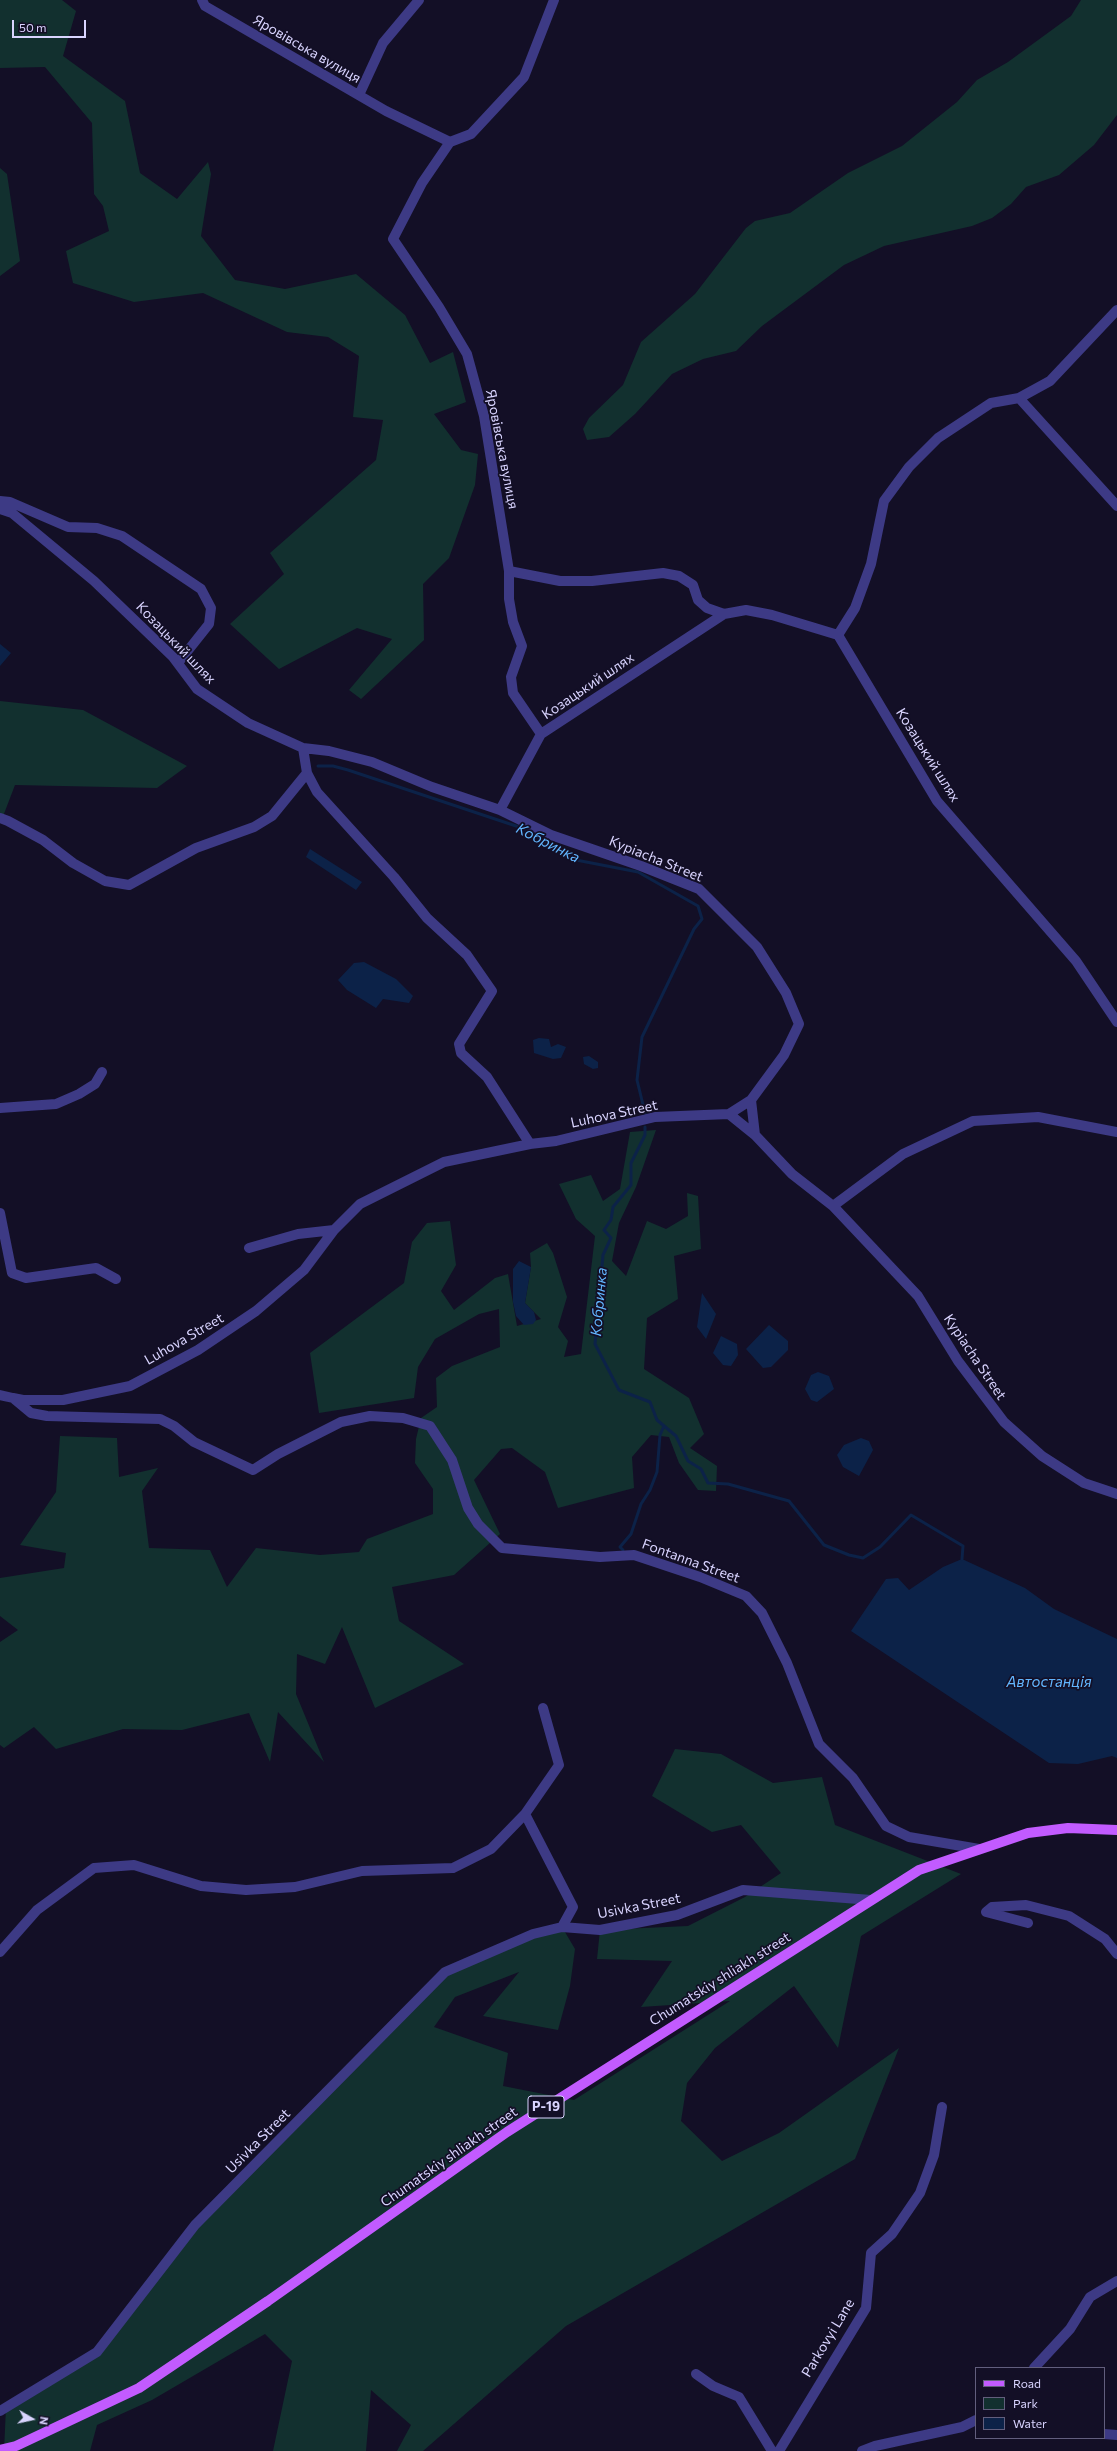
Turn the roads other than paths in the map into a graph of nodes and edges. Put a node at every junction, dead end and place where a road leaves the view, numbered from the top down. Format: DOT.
graph roads {
  1 [pos="202,0"];
  2 [pos="419,0"];
  3 [pos="554,0"];
  4 [pos="359,95"];
  5 [pos="450,142"];
  6 [pos="1117,310"];
  7 [pos="1019,398"];
  8 [pos="0,501"];
  9 [pos="1117,506"];
  10 [pos="0,509"];
  11 [pos="509,571"];
  12 [pos="724,614"];
  13 [pos="838,635"];
  14 [pos="178,664"];
  15 [pos="541,734"];
  16 [pos="303,748"];
  17 [pos="307,773"];
  18 [pos="500,810"];
  19 [pos="0,818"];
  20 [pos="1117,1022"];
  21 [pos="102,1072"];
  22 [pos="751,1100"];
  23 [pos="0,1108"];
  24 [pos="729,1114"];
  25 [pos="1117,1132"];
  26 [pos="755,1135"];
  27 [pos="530,1144"];
  28 [pos="833,1206"];
  29 [pos="0,1212"];
  30 [pos="334,1230"];
  31 [pos="249,1248"];
  32 [pos="116,1279"];
  33 [pos="0,1394"];
  34 [pos="13,1398"];
  35 [pos="311,1437"];
  36 [pos="1117,1494"];
  37 [pos="543,1708"];
  38 [pos="524,1814"];
  39 [pos="1117,1830"];
  40 [pos="979,1849"];
  41 [pos="871,1900"];
  42 [pos="1028,1923"];
  43 [pos="562,1927"];
  44 [pos="0,1952"];
  45 [pos="1117,1954"];
  46 [pos="942,2107"];
  47 [pos="1117,2281"];
  48 [pos="1035,2367"];
  49 [pos="696,2374"];
  50 [pos="0,2411"];
  51 [pos="975,2420"];
  52 [pos="1105,2434"];
  53 [pos="1117,2435"];
  54 [pos="0,2450"];
  55 [pos="772,2451"];
  56 [pos="779,2451"];
  57 [pos="862,2451"];
  1 -- 4 [label="street, Яровівська вулиця"];
  2 -- 4 [label="street, Яровівська вулиця"];
  3 -- 5 [label="street"];
  4 -- 5 [label="street, Яровівська вулиця"];
  5 -- 11 [label="street, Яровівська вулиця"];
  6 -- 7 [label="street"];
  7 -- 9 [label="street"];
  7 -- 13 [label="street"];
  8 -- 14 [label="street"];
  10 -- 14 [label="street, Козацький шлях"];
  11 -- 12 [label="street"];
  11 -- 15 [label="street"];
  12 -- 13 [label="street, Козацький шлях"];
  12 -- 15 [label="street, Козацький шлях"];
  13 -- 20 [label="street, Козацький шлях"];
  14 -- 16 [label="street, Козацький шлях"];
  15 -- 18 [label="street, Козацький шлях"];
  16 -- 17 [label="street"];
  16 -- 18 [label="street, Козацький шлях"];
  17 -- 19 [label="street"];
  17 -- 27 [label="street"];
  18 -- 22 [label="street, Kypiacha Street"];
  21 -- 23 [label="street"];
  22 -- 24 [label="street"];
  22 -- 26 [label="street"];
  24 -- 26 [label="street, Kypiacha Street"];
  24 -- 27 [label="street, Luhova Street"];
  25 -- 28 [label="street"];
  26 -- 28 [label="street, Kypiacha Street"];
  27 -- 30 [label="street, Luhova Street"];
  28 -- 36 [label="street, Kypiacha Street"];
  29 -- 32 [label="street"];
  30 -- 31 [label="street"];
  30 -- 34 [label="street, Luhova Street"];
  33 -- 34 [label="street, Luhova Street"];
  34 -- 35 [label="street, Luhova Street"];
  35 -- 40 [label="street, Fontanna Street"];
  37 -- 38 [label="street"];
  38 -- 43 [label="street"];
  38 -- 44 [label="street"];
  39 -- 40 [label="main road, Chumatskiy shliakh street / Р-19"];
  40 -- 41 [label="main road, Chumatskiy shliakh street / Р-19"];
  41 -- 43 [label="street, Usivka Street"];
  41 -- 54 [label="main road, Chumatskiy shliakh street / Р-19"];
  42 -- 45 [label="street"];
  43 -- 50 [label="street, Usivka Street"];
  46 -- 56 [label="street, Parkovyi Lane"];
  47 -- 48 [label="street"];
  49 -- 55 [label="street"];
  51 -- 57 [label="street"];
  52 -- 53 [label="street"];
}
